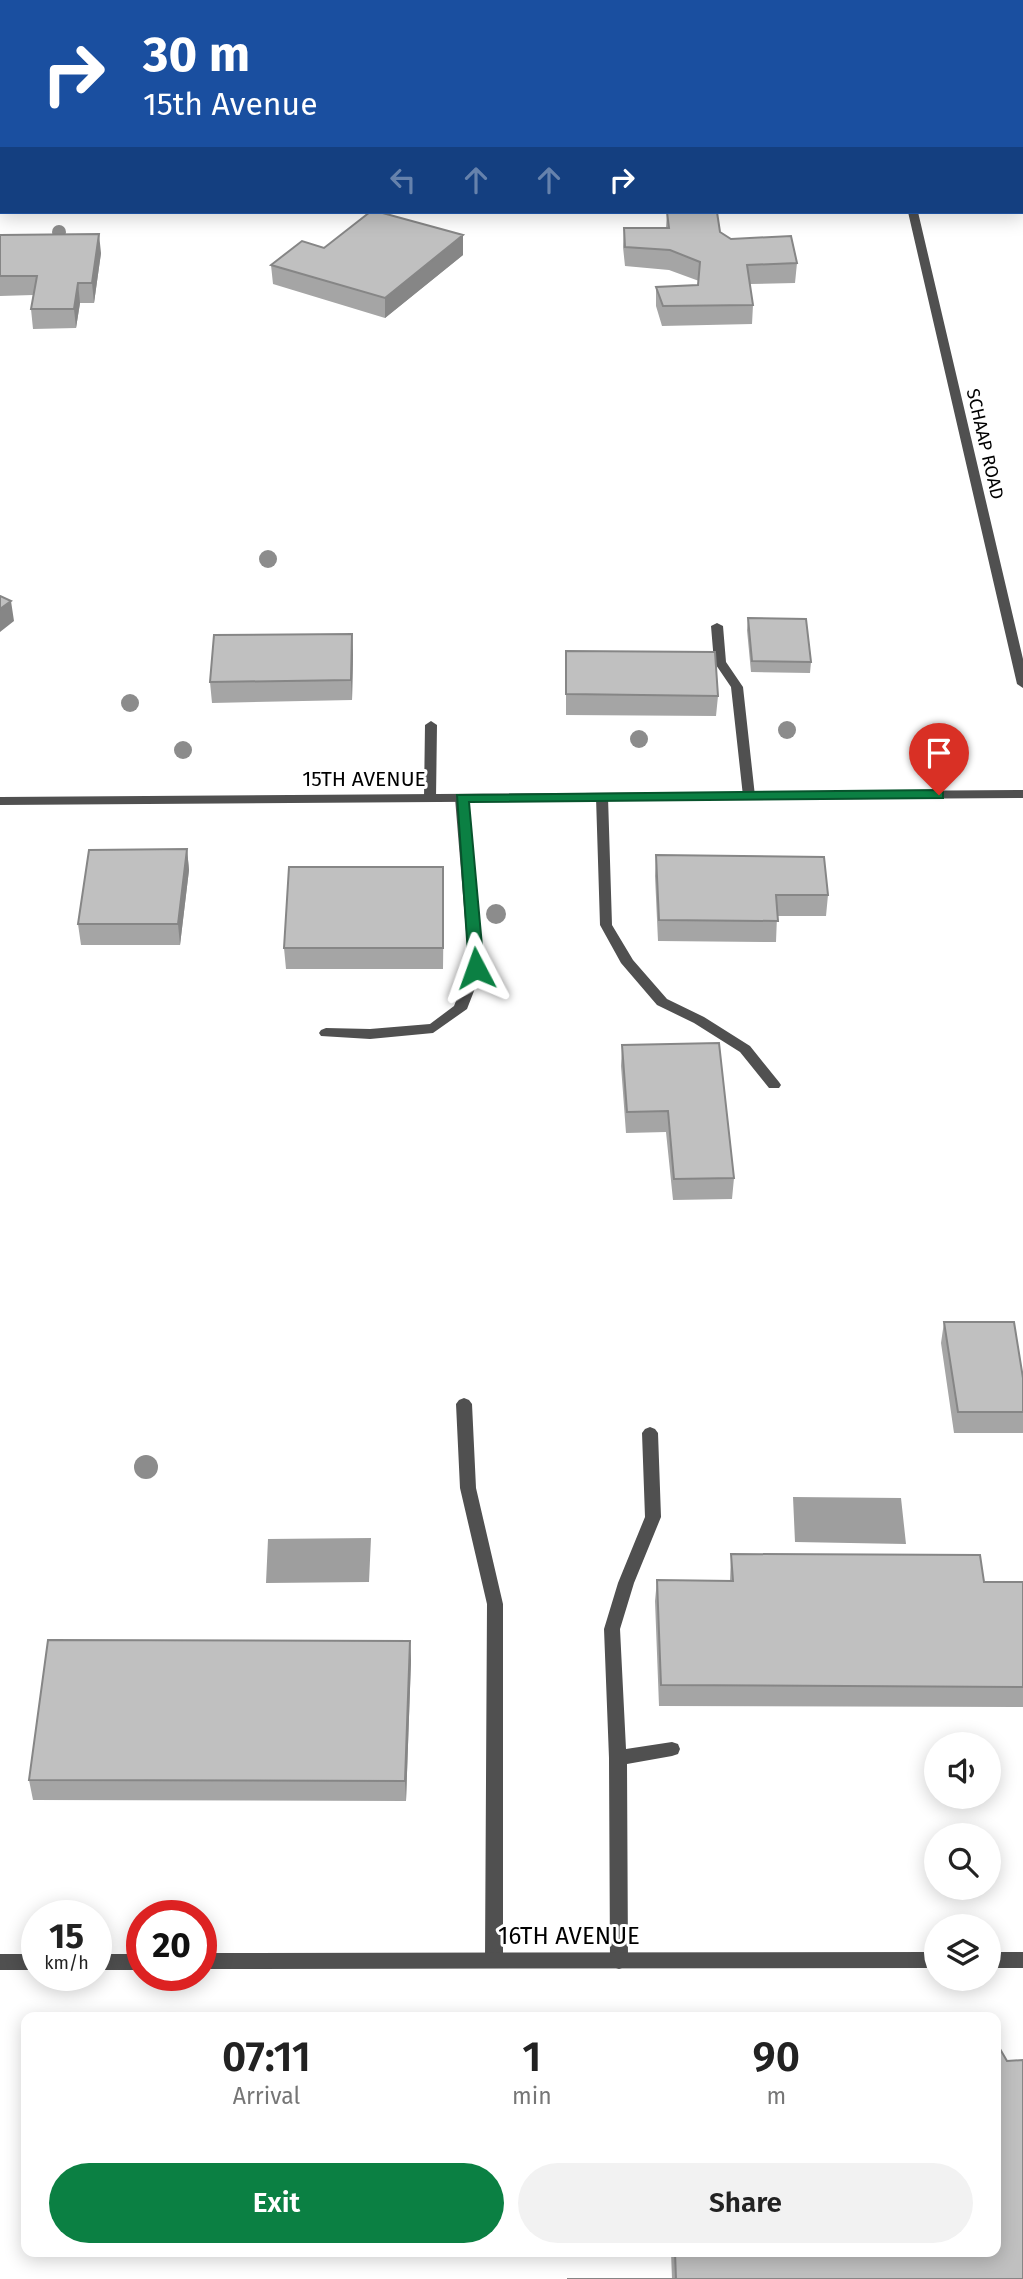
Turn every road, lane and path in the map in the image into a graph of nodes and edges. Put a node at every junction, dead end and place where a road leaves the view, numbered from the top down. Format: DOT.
graph roads {
  1 [pos="913,214"];
  2 [pos="717,626"];
  3 [pos="1023,684"];
  4 [pos="431,725"];
  5 [pos="1023,794"];
  6 [pos="749,796"];
  7 [pos="601,797"];
  8 [pos="430,798"];
  9 [pos="461,798"];
  10 [pos="0,801"];
  11 [pos="326,1033"];
  12 [pos="774,1084"];
  13 [pos="464,1404"];
  14 [pos="650,1433"];
  15 [pos="672,1749"];
  16 [pos="618,1758"];
  17 [pos="1023,1959"];
  18 [pos="924,1960"];
  19 [pos="1001,1960"];
  20 [pos="217,1961"];
  21 [pos="494,1961"];
  22 [pos="619,1961"];
  23 [pos="0,1962"];
  24 [pos="21,1962"];
  1 -- 3 [label="street, SCHAAP ROAD"];
  2 -- 6 [label="street"];
  4 -- 8 [label="street"];
  5 -- 6 [label="street, 15TH AVENUE"];
  6 -- 7 [label="street, 15TH AVENUE"];
  7 -- 9 [label="street, 15TH AVENUE"];
  7 -- 12 [label="street"];
  8 -- 9 [label="street, 15TH AVENUE"];
  8 -- 10 [label="street, 15TH AVENUE"];
  9 -- 11 [label="street"];
  13 -- 21 [label="street"];
  14 -- 16 [label="street"];
  15 -- 16 [label="street"];
  16 -- 22 [label="street"];
  17 -- 19 [label="street"];
  18 -- 22 [label="street, 16TH AVENUE"];
  20 -- 21 [label="street, 16TH AVENUE"];
  21 -- 22 [label="street, 16TH AVENUE"];
  23 -- 24 [label="street"];
}
